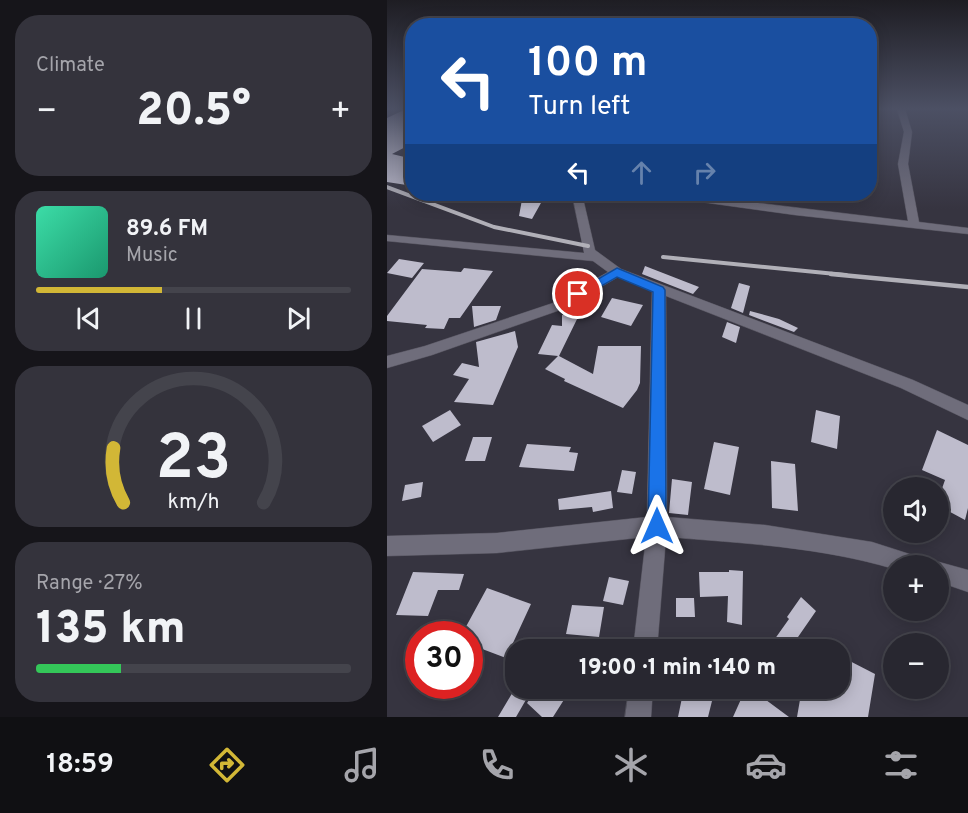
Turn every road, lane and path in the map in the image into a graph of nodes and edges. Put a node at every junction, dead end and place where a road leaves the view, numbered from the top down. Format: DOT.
graph roads {
  1 [pos="906,142"];
  2 [pos="578,201"];
  3 [pos="721,201"];
  4 [pos="914,225"];
  5 [pos="968,231"];
  6 [pos="387,238"];
  7 [pos="595,258"];
  8 [pos="617,272"];
  9 [pos="659,290"];
  10 [pos="387,362"];
  11 [pos="968,413"];
  12 [pos="657,526"];
  13 [pos="387,546"];
  14 [pos="883,555"];
  15 [pos="949,575"];
  16 [pos="968,581"];
  17 [pos="646,639"];
  18 [pos="640,699"];
  19 [pos="638,717"];
  1 -- 4 [label="street"];
  2 -- 7 [label="street"];
  3 -- 4 [label="street"];
  4 -- 5 [label="street"];
  6 -- 7 [label="street"];
  7 -- 8 [label="street"];
  8 -- 9 [label="street"];
  8 -- 10 [label="street"];
  9 -- 11 [label="street"];
  9 -- 12 [label="street"];
  12 -- 13 [label="street"];
  12 -- 14 [label="street"];
  12 -- 17 [label="street"];
  15 -- 16 [label="street"];
  18 -- 19 [label="street"];
}
